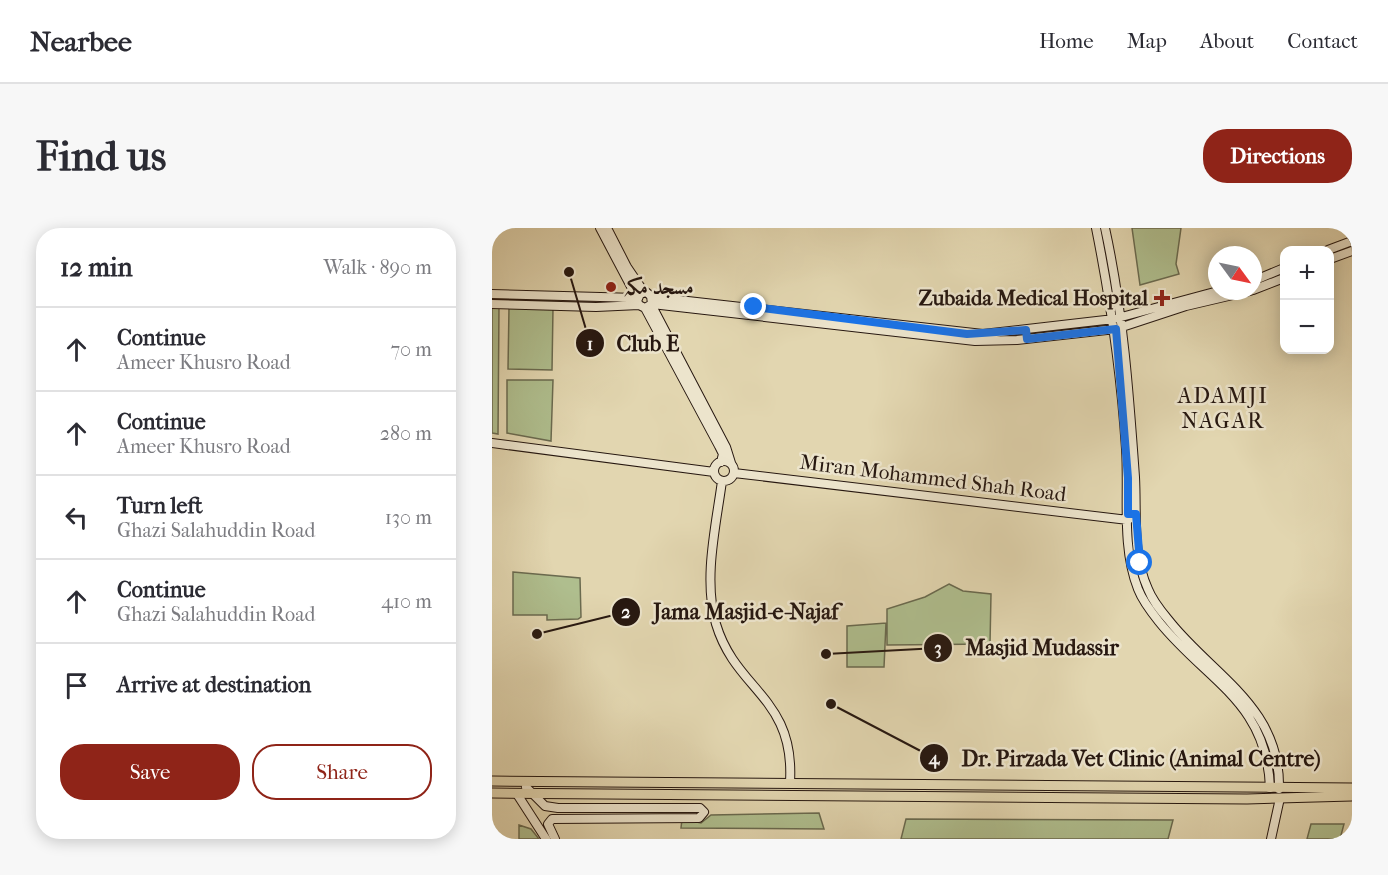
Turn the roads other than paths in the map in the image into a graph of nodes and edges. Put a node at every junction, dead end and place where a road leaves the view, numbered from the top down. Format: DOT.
graph roads {
  1 [pos="600,228"];
  2 [pos="607,228"];
  3 [pos="1096,228"];
  4 [pos="1105,228"];
  5 [pos="1352,242"];
  6 [pos="1334,248"];
  7 [pos="1352,251"];
  8 [pos="1334,257"];
  9 [pos="1280,270"];
  10 [pos="1262,277"];
  11 [pos="1280,280"];
  12 [pos="1262,287"];
  13 [pos="492,294"];
  14 [pos="1208,294"];
  15 [pos="1212,300"];
  16 [pos="646,301"];
  17 [pos="492,304"];
  18 [pos="1118,318"];
  19 [pos="1119,328"];
  20 [pos="1026,330"];
  21 [pos="1027,339"];
  22 [pos="492,443"];
  23 [pos="721,462"];
  24 [pos="730,463"];
  25 [pos="714,472"];
  26 [pos="734,473"];
  27 [pos="722,481"];
  28 [pos="1131,519"];
  29 [pos="492,781"];
  30 [pos="790,782"];
  31 [pos="1352,788"];
  32 [pos="524,792"];
  33 [pos="1276,792"];
  34 [pos="492,793"];
  35 [pos="1352,796"];
  36 [pos="546,839"];
  37 [pos="555,839"];
  38 [pos="1271,839"];
  1 -- 16 [label="street"];
  2 -- 16 [label="street"];
  3 -- 18 [label="street"];
  4 -- 18 [label="street"];
  5 -- 6 [label="street"];
  7 -- 8 [label="street"];
  9 -- 10 [label="street"];
  11 -- 12 [label="street"];
  13 -- 16 [label="street"];
  14 -- 18 [label="street"];
  15 -- 19 [label="street"];
  16 -- 17 [label="street"];
  16 -- 20 [label="street"];
  16 -- 21 [label="street"];
  16 -- 23 [label="street"];
  16 -- 24 [label="street"];
  18 -- 19 [label="street"];
  18 -- 20 [label="street"];
  19 -- 21 [label="street"];
  19 -- 28 [label="street"];
  20 -- 21 [label="street"];
  22 -- 25 [label="street"];
  23 -- 24 [label="street"];
  23 -- 25 [label="street"];
  24 -- 26 [label="street"];
  25 -- 27 [label="street"];
  26 -- 27 [label="street"];
  26 -- 28 [label="street, Miran Mohammed Shah Road"];
  27 -- 30 [label="street"];
  28 -- 33 [label="street"];
  29 -- 30 [label="highway"];
  29 -- 32 [label="highway"];
  30 -- 33 [label="highway"];
  31 -- 33 [label="highway"];
  32 -- 33 [label="highway"];
  32 -- 34 [label="highway"];
  32 -- 36 [label="street"];
  32 -- 37 [label="street"];
  33 -- 35 [label="highway"];
  33 -- 38 [label="street"];
}
